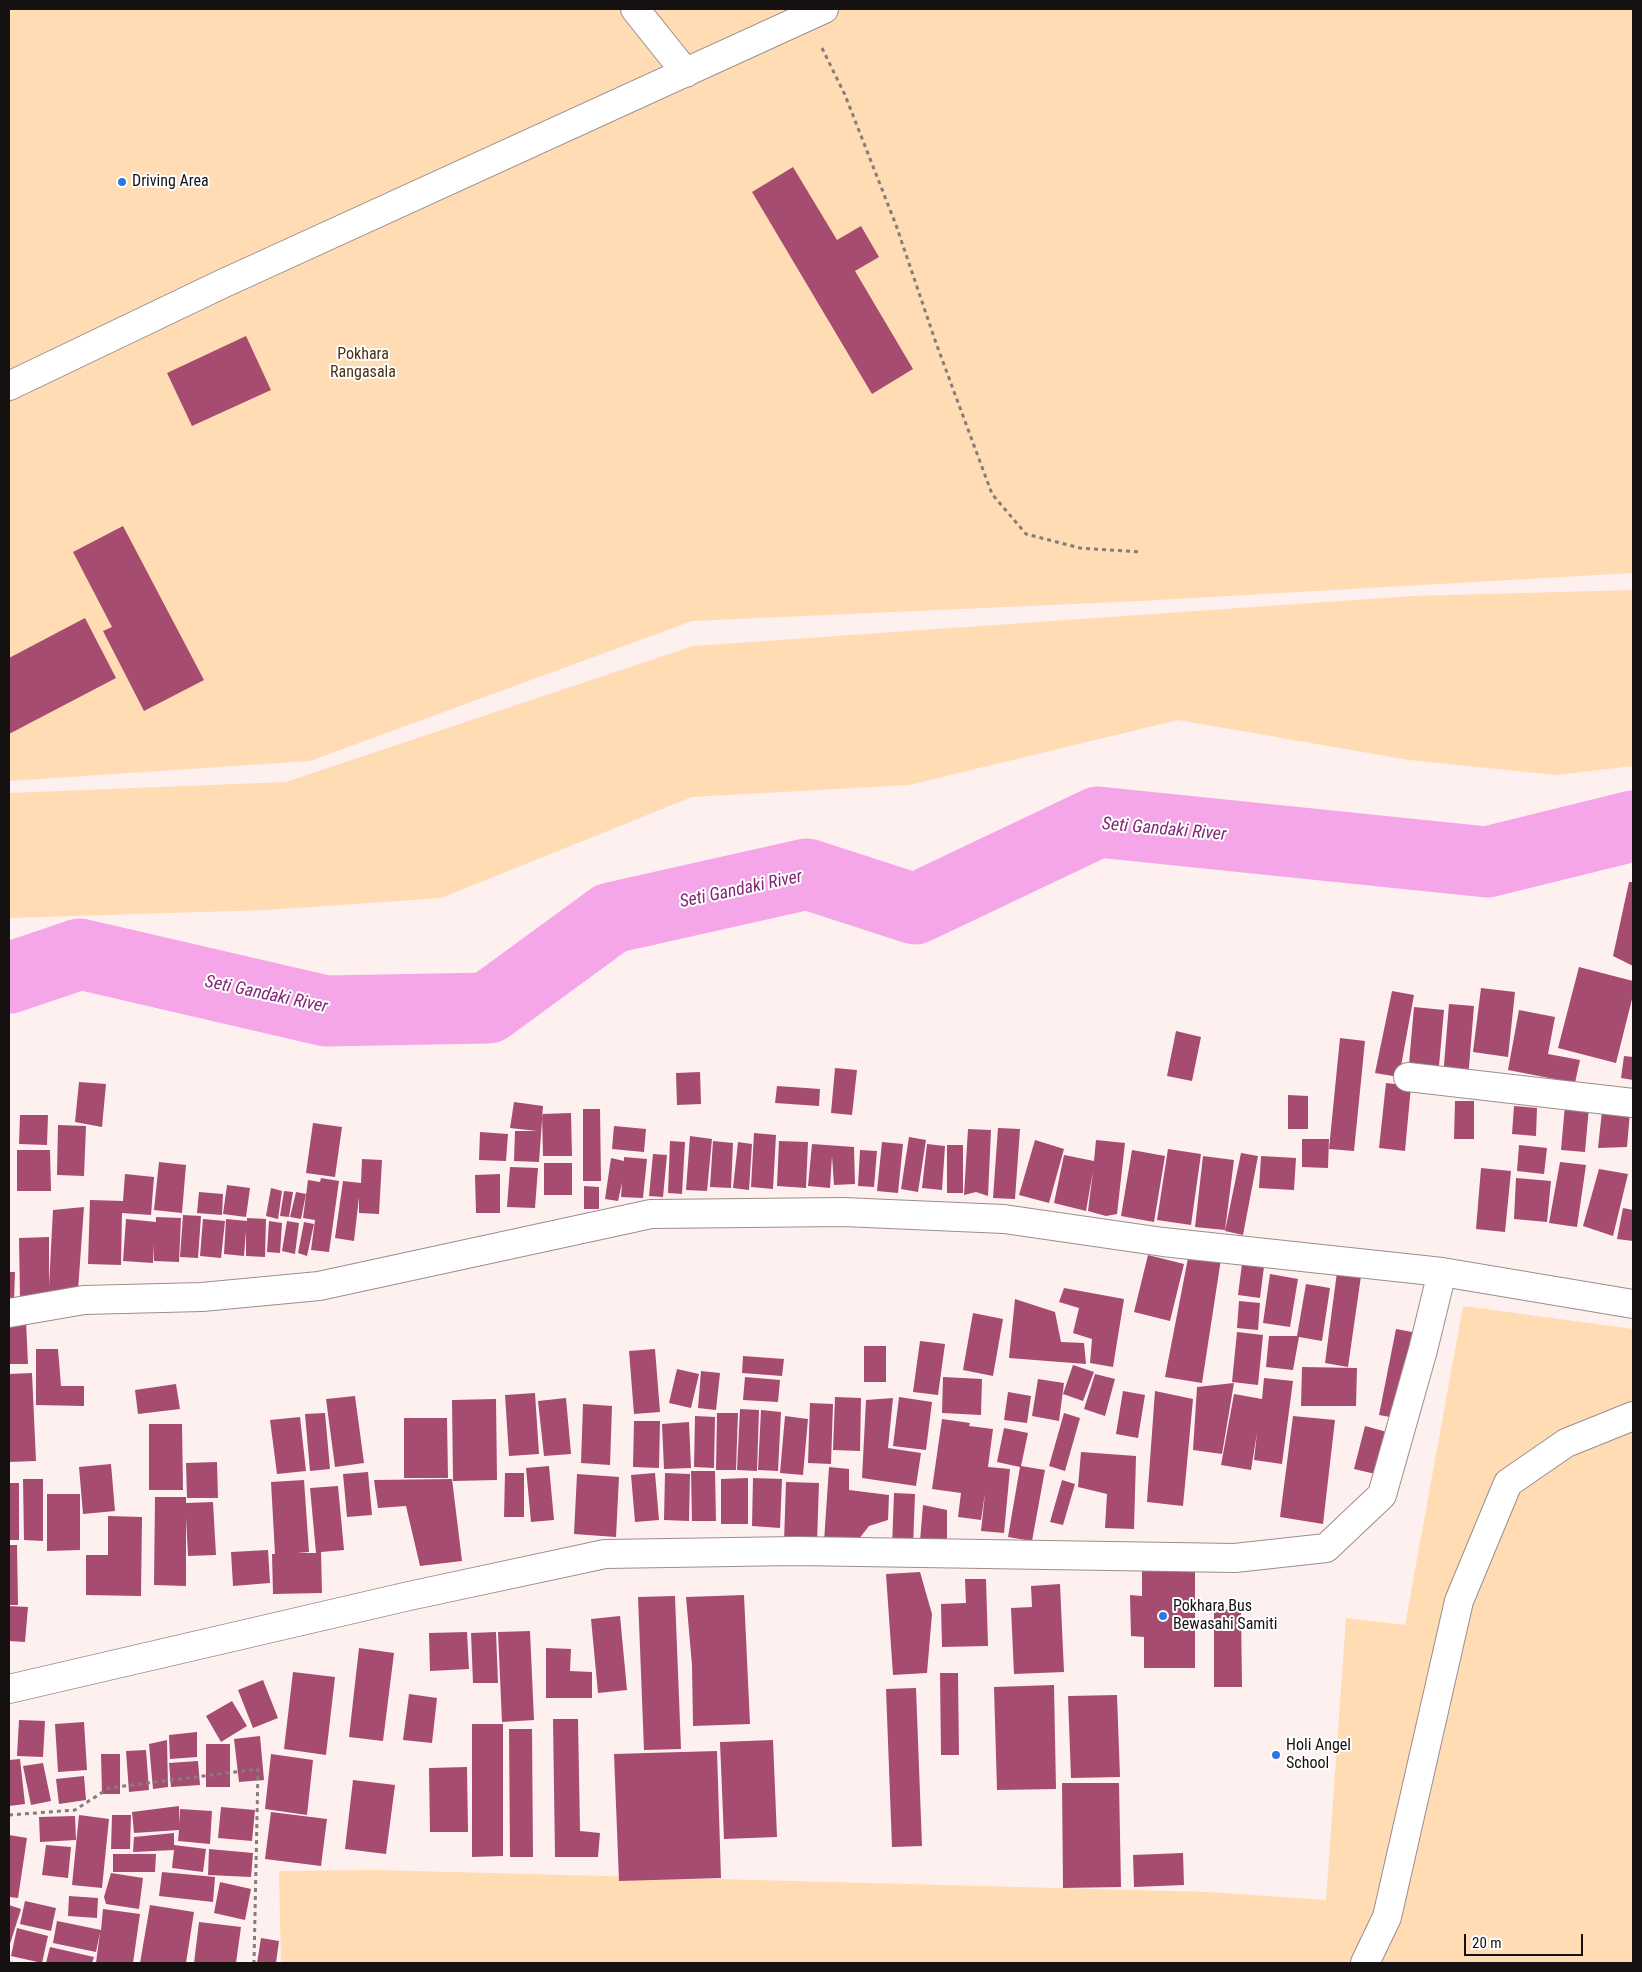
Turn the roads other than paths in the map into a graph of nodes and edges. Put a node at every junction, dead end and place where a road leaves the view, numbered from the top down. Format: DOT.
graph roads {
  1 [pos="635,9"];
  2 [pos="816,13"];
  3 [pos="686,73"];
  4 [pos="9,386"];
  5 [pos="1408,1077"];
  6 [pos="1633,1103"];
  7 [pos="1442,1272"];
  8 [pos="1633,1304"];
  9 [pos="9,1313"];
  10 [pos="1633,1416"];
  11 [pos="9,1689"];
  12 [pos="1365,1963"];
  1 -- 3 [label="street"];
  2 -- 3 [label="street"];
  3 -- 4 [label="street"];
  5 -- 6 [label="street"];
  7 -- 8 [label="street"];
  7 -- 9 [label="street"];
  7 -- 11 [label="street"];
  10 -- 12 [label="street"];
}
